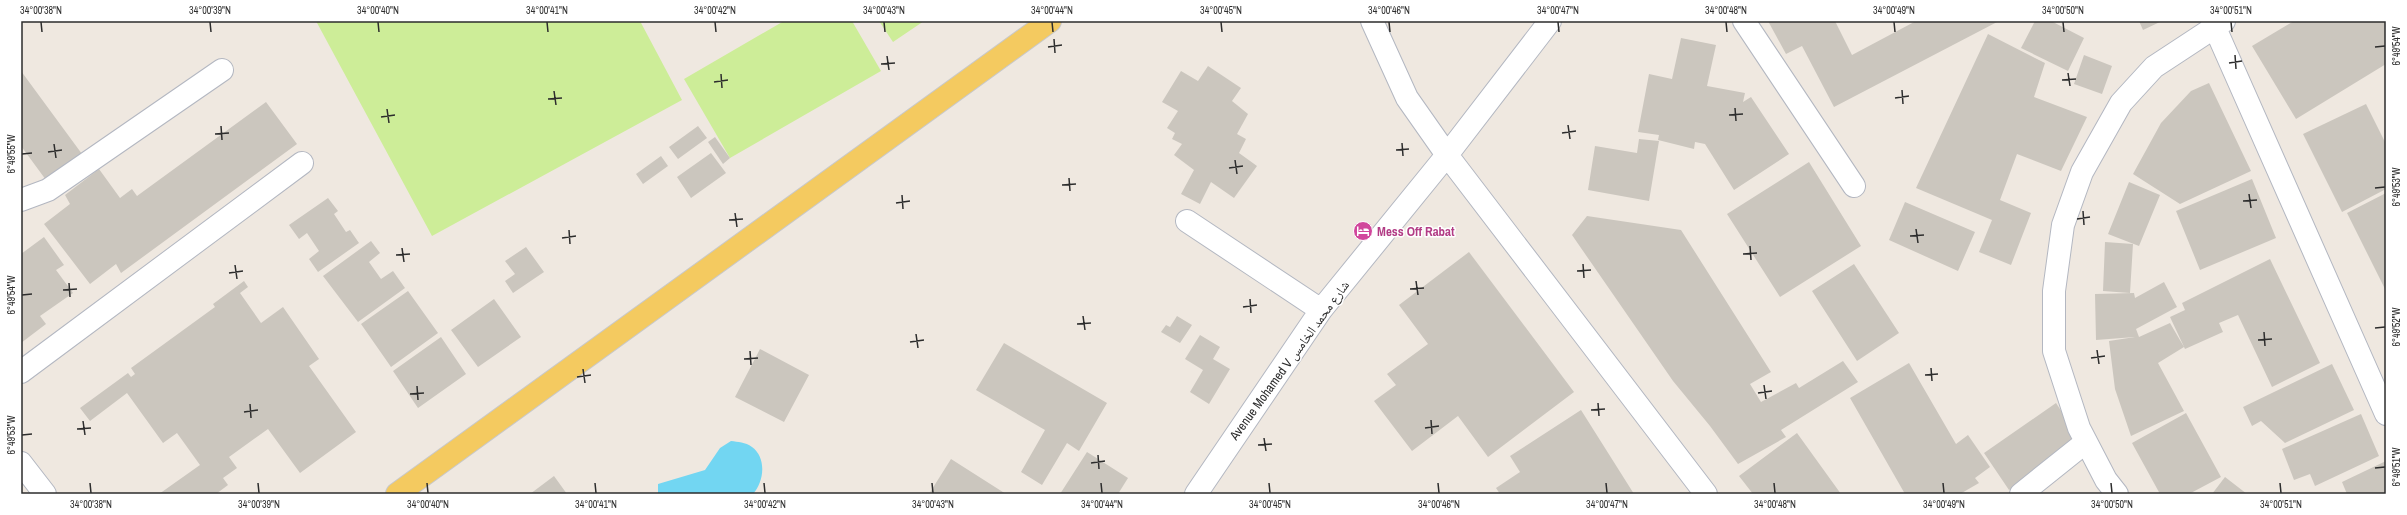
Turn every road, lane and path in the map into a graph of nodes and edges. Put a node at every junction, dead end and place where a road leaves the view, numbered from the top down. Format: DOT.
graph roads {
  1 [pos="1050,21"];
  2 [pos="1372,21"];
  3 [pos="1550,21"];
  4 [pos="1744,21"];
  5 [pos="2217,23"];
  6 [pos="222,70"];
  7 [pos="1447,155"];
  8 [pos="302,163"];
  9 [pos="1854,186"];
  10 [pos="21,200"];
  11 [pos="1187,221"];
  12 [pos="1321,310"];
  13 [pos="21,372"];
  14 [pos="2386,414"];
  15 [pos="2086,442"];
  16 [pos="21,463"];
  17 [pos="45,494"];
  18 [pos="397,494"];
  19 [pos="1196,494"];
  20 [pos="1706,494"];
  21 [pos="2021,494"];
  22 [pos="2117,494"];
  1 -- 18 [label="main road"];
  2 -- 7 [label="street"];
  3 -- 7 [label="street, Avenue Mohamed V شارع محمد الخامس"];
  4 -- 9 [label="street"];
  5 -- 14 [label="street"];
  5 -- 15 [label="street"];
  6 -- 10 [label="street"];
  7 -- 12 [label="street, Avenue Mohamed V شارع محمد الخامس"];
  7 -- 20 [label="street"];
  8 -- 13 [label="street"];
  11 -- 12 [label="street"];
  12 -- 19 [label="street, Avenue Mohamed V شارع محمد الخامس"];
  15 -- 21 [label="street"];
  15 -- 22 [label="street"];
  16 -- 17 [label="street"];
}
